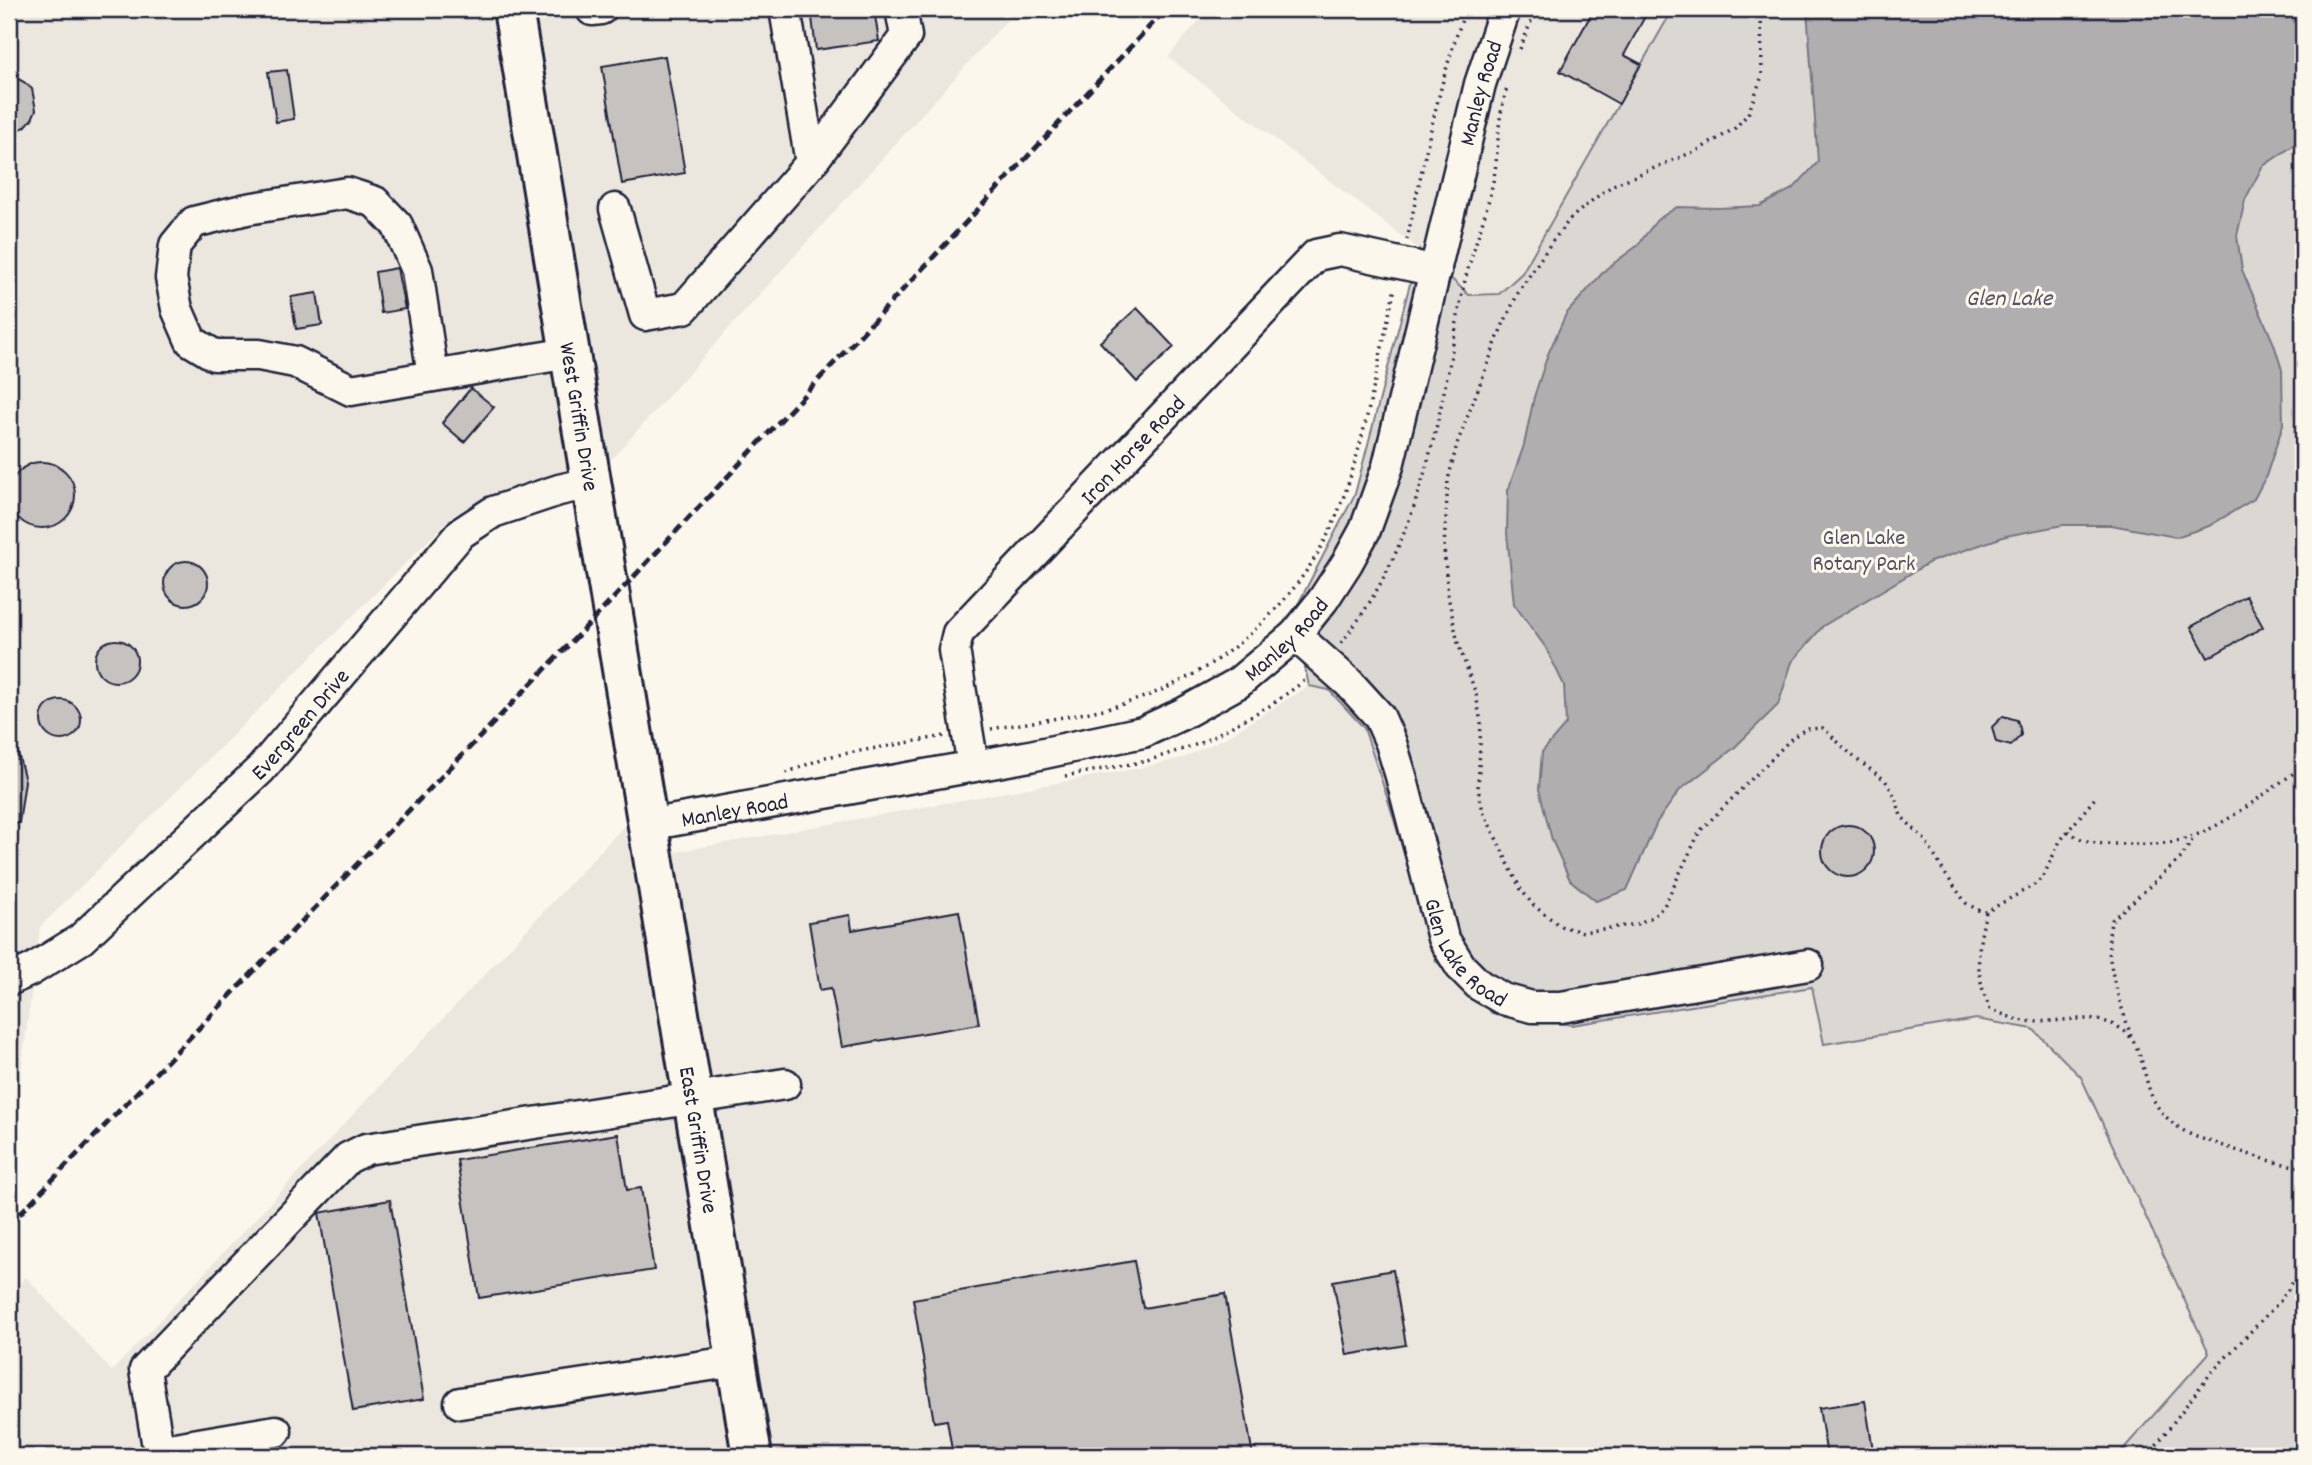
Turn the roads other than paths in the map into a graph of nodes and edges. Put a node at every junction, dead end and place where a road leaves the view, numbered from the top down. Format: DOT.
graph roads {
  1 [pos="513,9"];
  2 [pos="785,9"];
  3 [pos="901,9"];
  4 [pos="1505,9"];
  5 [pos="811,163"];
  6 [pos="615,209"];
  7 [pos="1436,271"];
  8 [pos="569,353"];
  9 [pos="433,376"];
  10 [pos="590,483"];
  11 [pos="1295,635"];
  12 [pos="973,766"];
  13 [pos="648,825"];
  14 [pos="1808,965"];
  15 [pos="9,980"];
  16 [pos="785,1084"];
  17 [pos="693,1098"];
  18 [pos="737,1361"];
  19 [pos="460,1403"];
  20 [pos="276,1431"];
  21 [pos="752,1456"];
  1 -- 8 [label="main road, West Griffin Drive"];
  2 -- 5 [label="street"];
  3 -- 5 [label="street"];
  4 -- 7 [label="street, Manley Road"];
  5 -- 6 [label="street"];
  7 -- 11 [label="street, Manley Road"];
  7 -- 12 [label="street, Iron Horse Road"];
  8 -- 9 [label="street"];
  8 -- 10 [label="main road, West Griffin Drive"];
  9 -- 9 [label="street"];
  10 -- 13 [label="main road, West Griffin Drive"];
  10 -- 15 [label="street, Evergreen Drive"];
  11 -- 12 [label="street, Manley Road"];
  11 -- 14 [label="street, Glen Lake Road"];
  12 -- 13 [label="street, Manley Road"];
  13 -- 17 [label="main road, East Griffin Drive"];
  16 -- 17 [label="street"];
  17 -- 18 [label="main road, East Griffin Drive"];
  17 -- 20 [label="street"];
  18 -- 19 [label="street"];
  18 -- 21 [label="main road, East Griffin Drive"];
}
